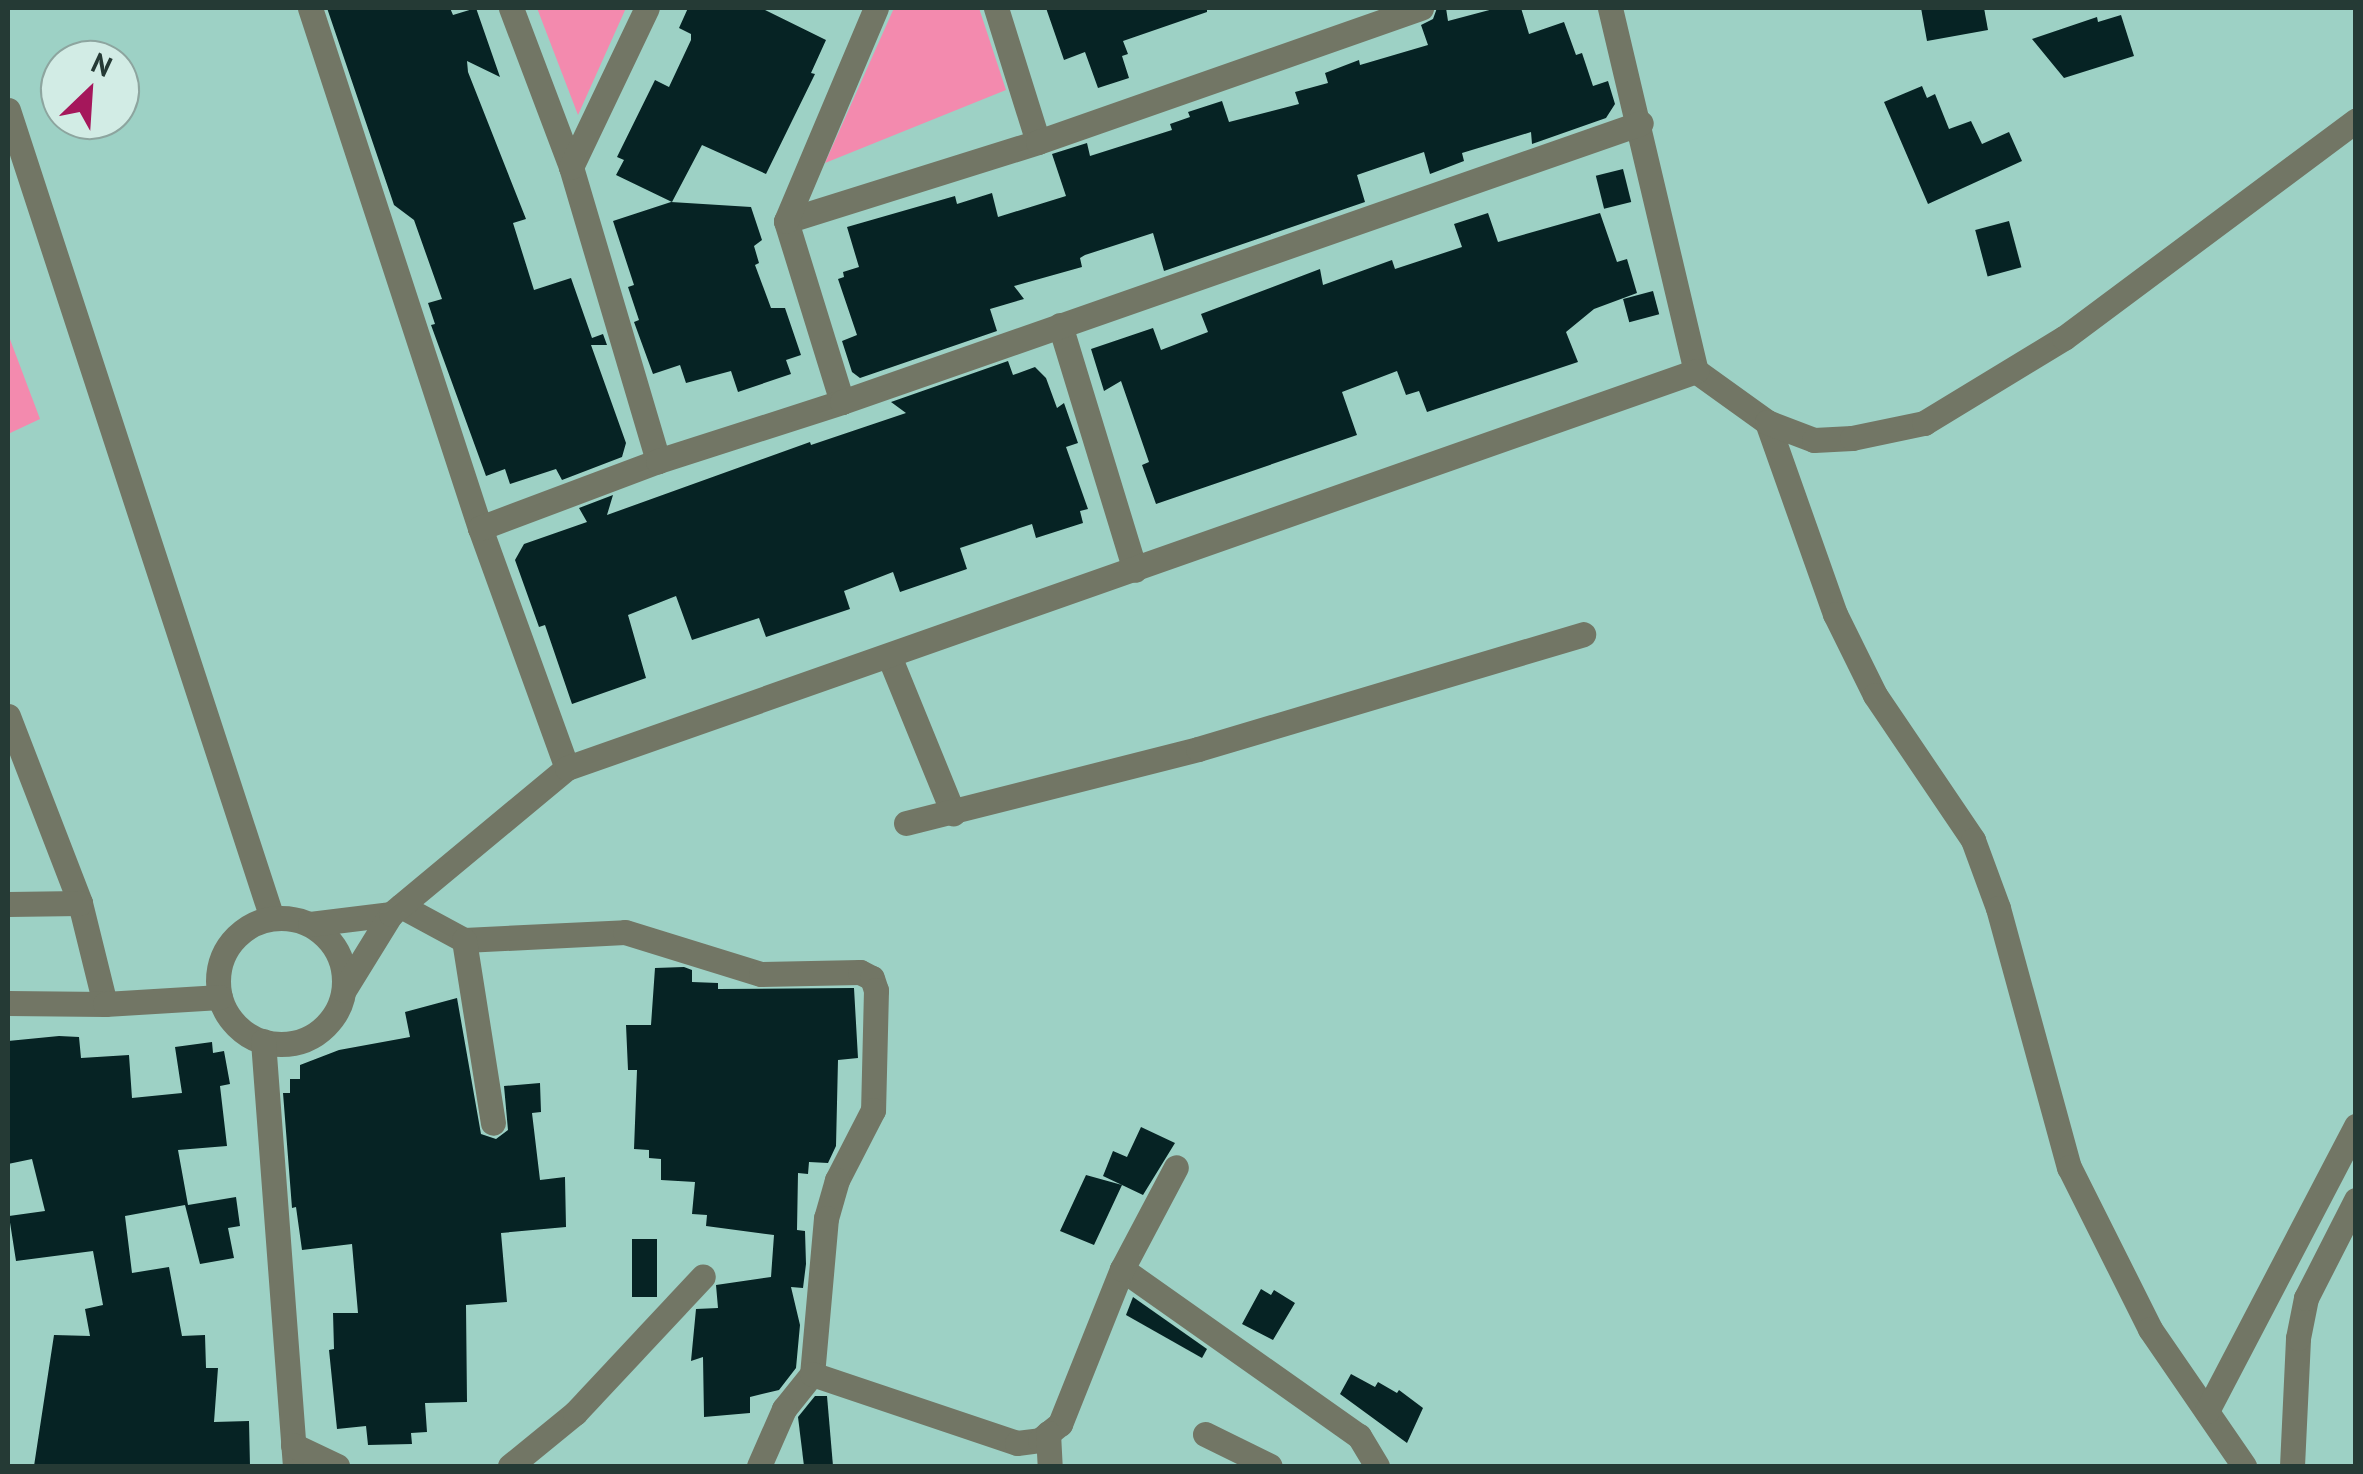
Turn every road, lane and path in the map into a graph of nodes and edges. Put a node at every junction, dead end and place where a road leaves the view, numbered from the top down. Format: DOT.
graph roads {
  1 [pos="310,8"];
  2 [pos="511,8"];
  3 [pos="647,8"];
  4 [pos="876,8"];
  5 [pos="996,8"];
  6 [pos="1421,8"];
  7 [pos="1610,8"];
  8 [pos="8,110"];
  9 [pos="2356,120"];
  10 [pos="1641,123"];
  11 [pos="1038,142"];
  12 [pos="570,167"];
  13 [pos="786,221"];
  14 [pos="1060,325"];
  15 [pos="1696,371"];
  16 [pos="842,402"];
  17 [pos="1767,422"];
  18 [pos="658,460"];
  19 [pos="480,528"];
  20 [pos="1135,570"];
  21 [pos="1583,634"];
  22 [pos="889,656"];
  23 [pos="9,723"];
  24 [pos="567,768"];
  25 [pos="952,812"];
  26 [pos="906,823"];
  27 [pos="80,903"];
  28 [pos="8,904"];
  29 [pos="396,910"];
  30 [pos="272,918"];
  31 [pos="310,924"];
  32 [pos="464,940"];
  33 [pos="344,990"];
  34 [pos="220,998"];
  35 [pos="8,1003"];
  36 [pos="105,1004"];
  37 [pos="263,1041"];
  38 [pos="494,1123"];
  39 [pos="2356,1126"];
  40 [pos="1176,1167"];
  41 [pos="2356,1200"];
  42 [pos="1122,1269"];
  43 [pos="703,1276"];
  44 [pos="812,1374"];
  45 [pos="2207,1411"];
  46 [pos="1048,1433"];
  47 [pos="1206,1434"];
  48 [pos="294,1456"];
  49 [pos="337,1466"];
  50 [pos="510,1466"];
  51 [pos="760,1466"];
  52 [pos="1050,1466"];
  53 [pos="1270,1466"];
  54 [pos="1377,1466"];
  55 [pos="2244,1466"];
  56 [pos="2292,1466"];
  1 -- 19 [label="street"];
  2 -- 12 [label="street"];
  3 -- 12 [label="street"];
  4 -- 13 [label="street"];
  5 -- 11 [label="street"];
  6 -- 11 [label="street"];
  7 -- 10 [label="street"];
  8 -- 30 [label="street"];
  9 -- 17 [label="street"];
  10 -- 14 [label="street"];
  10 -- 15 [label="street"];
  11 -- 13 [label="street"];
  12 -- 18 [label="street"];
  13 -- 16 [label="street"];
  14 -- 16 [label="street"];
  14 -- 20 [label="street"];
  15 -- 17 [label="street"];
  15 -- 20 [label="street"];
  16 -- 18 [label="street"];
  17 -- 45 [label="street"];
  18 -- 19 [label="street"];
  19 -- 24 [label="street"];
  20 -- 22 [label="street"];
  21 -- 25 [label="street"];
  22 -- 24 [label="street"];
  22 -- 25 [label="street"];
  23 -- 27 [label="street"];
  24 -- 29 [label="street"];
  25 -- 26 [label="street"];
  27 -- 28 [label="street"];
  27 -- 36 [label="street"];
  29 -- 31 [label="street"];
  29 -- 32 [label="street"];
  29 -- 33 [label="street"];
  30 -- 31 [label="street"];
  30 -- 34 [label="street"];
  31 -- 33 [label="street"];
  32 -- 38 [label="street"];
  32 -- 44 [label="street"];
  33 -- 37 [label="street"];
  34 -- 36 [label="street"];
  34 -- 37 [label="street"];
  35 -- 36 [label="street"];
  37 -- 48 [label="street"];
  39 -- 45 [label="street"];
  40 -- 42 [label="street"];
  41 -- 56 [label="street"];
  42 -- 46 [label="street"];
  42 -- 54 [label="street"];
  43 -- 50 [label="street"];
  44 -- 46 [label="street"];
  44 -- 51 [label="street"];
  45 -- 55 [label="street"];
  46 -- 52 [label="street"];
  47 -- 53 [label="street"];
  48 -- 49 [label="street"];
}
